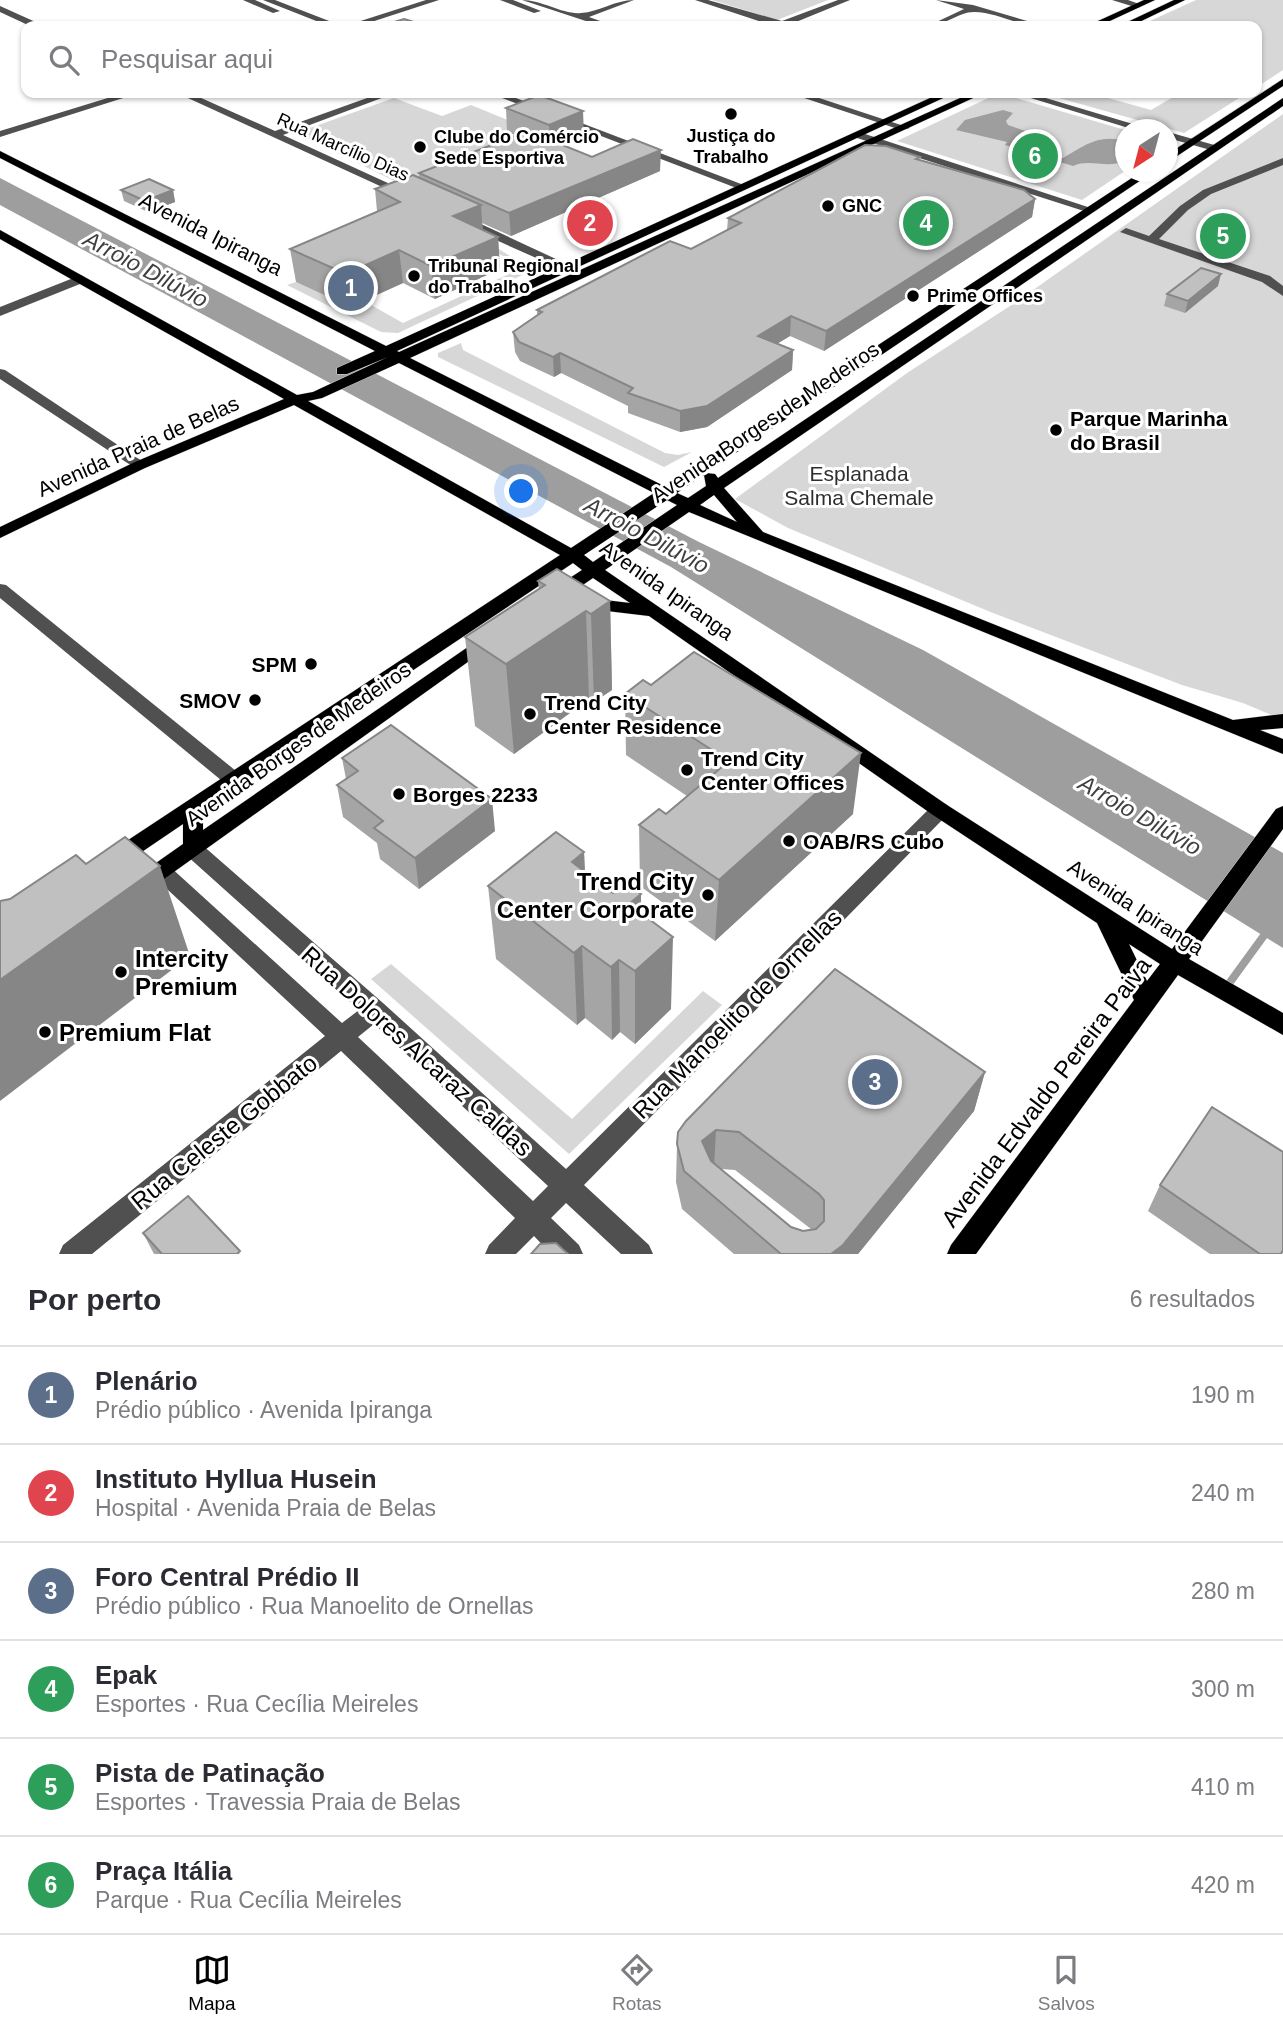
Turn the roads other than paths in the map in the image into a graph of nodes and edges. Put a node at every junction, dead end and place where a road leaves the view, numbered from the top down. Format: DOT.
graph roads {
  1 [pos="247,0"];
  2 [pos="267,0"];
  3 [pos="435,0"];
  4 [pos="503,0"];
  5 [pos="526,0"];
  6 [pos="630,0"];
  7 [pos="699,0"];
  8 [pos="846,0"];
  9 [pos="940,0"];
  10 [pos="1116,0"];
  11 [pos="1151,0"];
  12 [pos="1181,0"];
  13 [pos="1138,5"];
  14 [pos="973,8"];
  15 [pos="0,9"];
  16 [pos="26,21"];
  17 [pos="304,21"];
  18 [pos="324,21"];
  19 [pos="366,21"];
  20 [pos="574,21"];
  21 [pos="576,21"];
  22 [pos="585,21"];
  23 [pos="766,21"];
  24 [pos="794,21"];
  25 [pos="943,21"];
  26 [pos="1021,21"];
  27 [pos="1103,21"];
  28 [pos="1135,21"];
  29 [pos="1283,82"];
  30 [pos="1262,96"];
  31 [pos="118,98"];
  32 [pos="193,98"];
  33 [pos="376,98"];
  34 [pos="512,98"];
  35 [pos="526,98"];
  36 [pos="810,98"];
  37 [pos="840,98"];
  38 [pos="938,98"];
  39 [pos="968,98"];
  40 [pos="1036,98"];
  41 [pos="1259,98"];
  42 [pos="1283,101"];
  43 [pos="538,105"];
  44 [pos="899,116"];
  45 [pos="1115,121"];
  46 [pos="887,122"];
  47 [pos="905,128"];
  48 [pos="0,134"];
  49 [pos="273,135"];
  50 [pos="859,135"];
  51 [pos="1178,138"];
  52 [pos="877,141"];
  53 [pos="1192,142"];
  54 [pos="653,144"];
  55 [pos="642,148"];
  56 [pos="1214,148"];
  57 [pos="1178,152"];
  58 [pos="0,154"];
  59 [pos="1283,160"];
  60 [pos="1133,182"];
  61 [pos="749,184"];
  62 [pos="417,199"];
  63 [pos="1091,210"];
  64 [pos="446,213"];
  65 [pos="1098,225"];
  66 [pos="0,233"];
  67 [pos="1151,240"];
  68 [pos="567,267"];
  69 [pos="81,279"];
  70 [pos="1283,292"];
  71 [pos="0,312"];
  72 [pos="422,333"];
  73 [pos="358,337"];
  74 [pos="384,358"];
  75 [pos="399,358"];
  76 [pos="0,373"];
  77 [pos="312,392"];
  78 [pos="294,400"];
  79 [pos="141,465"];
  80 [pos="705,465"];
  81 [pos="714,486"];
  82 [pos="664,493"];
  83 [pos="687,504"];
  84 [pos="0,533"];
  85 [pos="758,536"];
  86 [pos="572,555"];
  87 [pos="594,569"];
  88 [pos="0,589"];
  89 [pos="656,612"];
  90 [pos="504,631"];
  91 [pos="1283,721"];
  92 [pos="1233,726"];
  93 [pos="1283,747"];
  94 [pos="234,780"];
  95 [pos="193,808"];
  96 [pos="940,810"];
  97 [pos="1283,814"];
  98 [pos="192,849"];
  99 [pos="101,869"];
  100 [pos="161,871"];
  101 [pos="127,894"];
  102 [pos="1105,917"];
  103 [pos="1176,963"];
  104 [pos="1146,1002"];
  105 [pos="375,1010"];
  106 [pos="1283,1025"];
  107 [pos="342,1037"];
  108 [pos="566,1186"];
  109 [pos="534,1219"];
  110 [pos="72,1254"];
  111 [pos="498,1254"];
  112 [pos="570,1254"];
  113 [pos="640,1254"];
  114 [pos="960,1254"];
  1 -- 17 [label="street"];
  2 -- 18 [label="street"];
  3 -- 19 [label="street"];
  4 -- 20 [label="street"];
  5 -- 21 [label="street"];
  6 -- 22 [label="street"];
  7 -- 23 [label="street"];
  8 -- 24 [label="street"];
  9 -- 14 [label="street"];
  10 -- 13 [label="street"];
  11 -- 13 [label="main road"];
  12 -- 28 [label="main road"];
  13 -- 27 [label="main road"];
  14 -- 25 [label="street"];
  14 -- 26 [label="street"];
  15 -- 16 [label="street"];
  29 -- 30 [label="main road"];
  31 -- 48 [label="street"];
  32 -- 49 [label="street, Rua Marcílio Dias"];
  33 -- 49 [label="street"];
  34 -- 43 [label="street"];
  35 -- 43 [label="street"];
  36 -- 46 [label="street"];
  37 -- 44 [label="street"];
  38 -- 44 [label="main road, Avenida Praia de Belas"];
  39 -- 47 [label="main road"];
  40 -- 45 [label="street"];
  41 -- 53 [label="main road"];
  42 -- 56 [label="main road, Avenida Borges de Medeiros"];
  43 -- 54 [label="street"];
  43 -- 55 [label="street"];
  44 -- 46 [label="main road, Avenida Praia de Belas"];
  46 -- 47 [label="street"];
  46 -- 50 [label="main road, Avenida Praia de Belas"];
  47 -- 52 [label="main road"];
  49 -- 62 [label="street, Rua Marcílio Dias"];
  50 -- 52 [label="street"];
  50 -- 61 [label="main road, Avenida Praia de Belas"];
  51 -- 53 [label="street"];
  52 -- 63 [label="street"];
  52 -- 75 [label="main road"];
  53 -- 56 [label="street"];
  53 -- 57 [label="main road"];
  54 -- 55 [label="street"];
  54 -- 61 [label="street"];
  55 -- 61 [label="street"];
  56 -- 65 [label="main road, Avenida Borges de Medeiros"];
  58 -- 73 [label="main road, Avenida Ipiranga"];
  59 -- 67 [label="street"];
  60 -- 63 [label="main road, Avenida Borges de Medeiros"];
  61 -- 68 [label="main road, Avenida Praia de Belas"];
  63 -- 80 [label="main road, Avenida Borges de Medeiros"];
  64 -- 68 [label="street"];
  65 -- 67 [label="street"];
  65 -- 81 [label="main road, Avenida Borges de Medeiros"];
  66 -- 69 [label="main road, Avenida Ipiranga"];
  67 -- 70 [label="street"];
  68 -- 72 [label="main road, Avenida Praia de Belas"];
  69 -- 71 [label="street"];
  69 -- 78 [label="main road, Avenida Ipiranga"];
  72 -- 73 [label="main road"];
  72 -- 74 [label="main road, Avenida Praia de Belas"];
  73 -- 74 [label="main road, Avenida Ipiranga"];
  74 -- 75 [label="main road, Avenida Ipiranga"];
  74 -- 77 [label="main road, Avenida Praia de Belas"];
  74 -- 77 [label="main road, Avenida Praia de Belas"];
  75 -- 82 [label="main road, Avenida Ipiranga"];
  76 -- 79 [label="street"];
  77 -- 78 [label="main road, Avenida Praia de Belas"];
  78 -- 79 [label="main road, Avenida Praia de Belas"];
  78 -- 86 [label="main road, Avenida Ipiranga"];
  79 -- 84 [label="main road, Avenida Praia de Belas"];
  80 -- 81 [label="main road"];
  80 -- 82 [label="main road, Avenida Borges de Medeiros"];
  81 -- 83 [label="main road, Avenida Borges de Medeiros"];
  81 -- 85 [label="main road"];
  82 -- 83 [label="main road, Avenida Ipiranga"];
  82 -- 86 [label="main road, Avenida Borges de Medeiros"];
  83 -- 85 [label="main road, Avenida Ipiranga"];
  83 -- 87 [label="main road, Avenida Borges de Medeiros"];
  85 -- 92 [label="main road, Avenida Ipiranga"];
  86 -- 87 [label="main road, Avenida Ipiranga"];
  86 -- 94 [label="main road, Avenida Borges de Medeiros"];
  87 -- 89 [label="main road, Avenida Ipiranga"];
  87 -- 89 [label="main road, Avenida Borges de Medeiros"];
  88 -- 94 [label="street"];
  89 -- 96 [label="main road, Avenida Ipiranga"];
  90 -- 98 [label="main road, Avenida Borges de Medeiros"];
  91 -- 92 [label="main road"];
  92 -- 93 [label="main road, Avenida Ipiranga"];
  94 -- 95 [label="main road, Avenida Borges de Medeiros"];
  95 -- 98 [label="main road"];
  95 -- 99 [label="main road, Avenida Borges de Medeiros"];
  96 -- 102 [label="main road, Avenida Ipiranga"];
  96 -- 108 [label="street, Rua Manoelito de Ornellas"];
  97 -- 103 [label="main road, Avenida Edvaldo Pereira Paiva"];
  98 -- 100 [label="main road, Avenida Borges de Medeiros"];
  98 -- 105 [label="street, Rua Dolores Alcaraz Caldas"];
  100 -- 101 [label="main road, Avenida Borges de Medeiros"];
  100 -- 107 [label="street, Rua Dolores Alcaraz Caldas"];
  102 -- 103 [label="main road, Avenida Ipiranga"];
  102 -- 104 [label="main road"];
  103 -- 104 [label="main road, Avenida Edvaldo Pereira Paiva"];
  103 -- 106 [label="main road, Avenida Ipiranga"];
  104 -- 114 [label="main road, Avenida Edvaldo Pereira Paiva"];
  105 -- 107 [label="street, Rua Celeste Gobbato"];
  105 -- 108 [label="street, Rua Dolores Alcaraz Caldas"];
  107 -- 109 [label="street, Rua Dolores Alcaraz Caldas"];
  107 -- 110 [label="street, Rua Celeste Gobbato"];
  108 -- 109 [label="street, Rua Manoelito de Ornellas"];
  108 -- 113 [label="street, Rua Dolores Alcaraz Caldas"];
  109 -- 111 [label="street"];
  109 -- 112 [label="street, Rua Dolores Alcaraz Caldas"];
}
